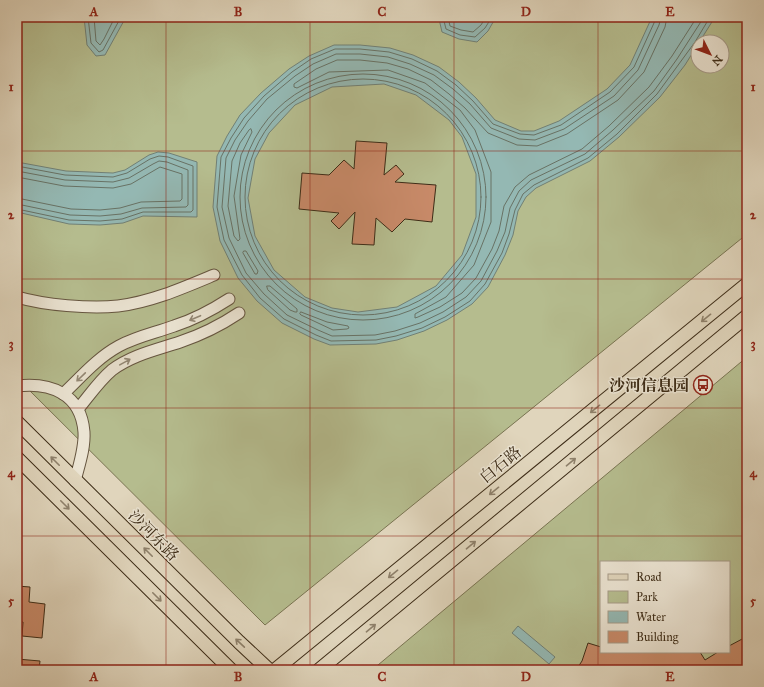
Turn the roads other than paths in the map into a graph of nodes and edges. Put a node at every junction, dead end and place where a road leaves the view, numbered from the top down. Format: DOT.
graph roads {
  1 [pos="214,275"];
  2 [pos="747,280"];
  3 [pos="747,284"];
  4 [pos="17,297"];
  5 [pos="229,300"];
  6 [pos="725,303"];
  7 [pos="239,312"];
  8 [pos="745,319"];
  9 [pos="17,386"];
  10 [pos="63,394"];
  11 [pos="78,409"];
  12 [pos="17,422"];
  13 [pos="17,458"];
  14 [pos="75,481"];
  15 [pos="352,644"];
  16 [pos="231,670"];
  17 [pos="269,670"];
  18 [pos="275,670"];
  19 [pos="319,670"];
  20 [pos="334,670"];
  1 -- 4 [label="street"];
  2 -- 6 [label="main road"];
  3 -- 6 [label="main road, 白石路"];
  5 -- 10 [label="street, one-way"];
  6 -- 18 [label="main road, 白石路, one-way"];
  11 -- 7 [label="street, one-way"];
  15 -- 8 [label="main road, one-way"];
  9 -- 10 [label="street"];
  10 -- 11 [label="street"];
  11 -- 14 [label="street"];
  14 -- 12 [label="main road, 沙河东路, one-way"];
  13 -- 16 [label="main road, one-way"];
  17 -- 14 [label="main road, 沙河东路, one-way"];
  15 -- 19 [label="main road"];
  15 -- 20 [label="main road"];
}
